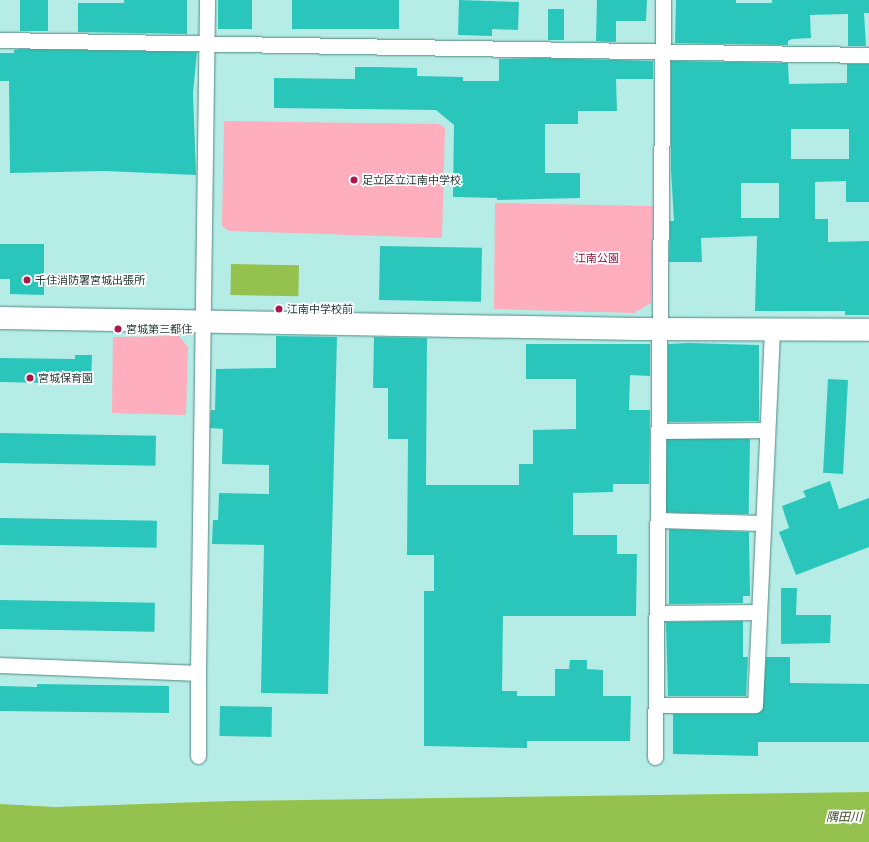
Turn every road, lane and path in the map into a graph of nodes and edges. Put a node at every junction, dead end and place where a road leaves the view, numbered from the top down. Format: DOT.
graph roads {
  1 [pos="207,0"];
  2 [pos="663,0"];
  3 [pos="0,40"];
  4 [pos="206,44"];
  5 [pos="663,51"];
  6 [pos="869,55"];
  7 [pos="0,318"];
  8 [pos="203,322"];
  9 [pos="772,328"];
  10 [pos="658,329"];
  11 [pos="869,330"];
  12 [pos="767,430"];
  13 [pos="659,431"];
  14 [pos="658,520"];
  15 [pos="763,523"];
  16 [pos="759,612"];
  17 [pos="657,613"];
  18 [pos="0,665"];
  19 [pos="198,673"];
  20 [pos="656,705"];
  21 [pos="198,756"];
  22 [pos="655,757"];
  1 -- 4 [label="street"];
  2 -- 5 [label="street"];
  3 -- 4 [label="street"];
  4 -- 5 [label="street"];
  4 -- 8 [label="street"];
  5 -- 6 [label="street"];
  5 -- 10 [label="street"];
  7 -- 8 [label="street"];
  8 -- 10 [label="street"];
  8 -- 19 [label="street"];
  9 -- 10 [label="street"];
  9 -- 11 [label="street"];
  9 -- 12 [label="street"];
  10 -- 13 [label="street"];
  12 -- 13 [label="street"];
  12 -- 15 [label="street"];
  13 -- 14 [label="street"];
  14 -- 15 [label="street"];
  14 -- 17 [label="street"];
  15 -- 16 [label="street"];
  16 -- 17 [label="street"];
  16 -- 20 [label="street"];
  17 -- 20 [label="street"];
  18 -- 19 [label="street"];
  19 -- 21 [label="street"];
  20 -- 22 [label="street"];
}
